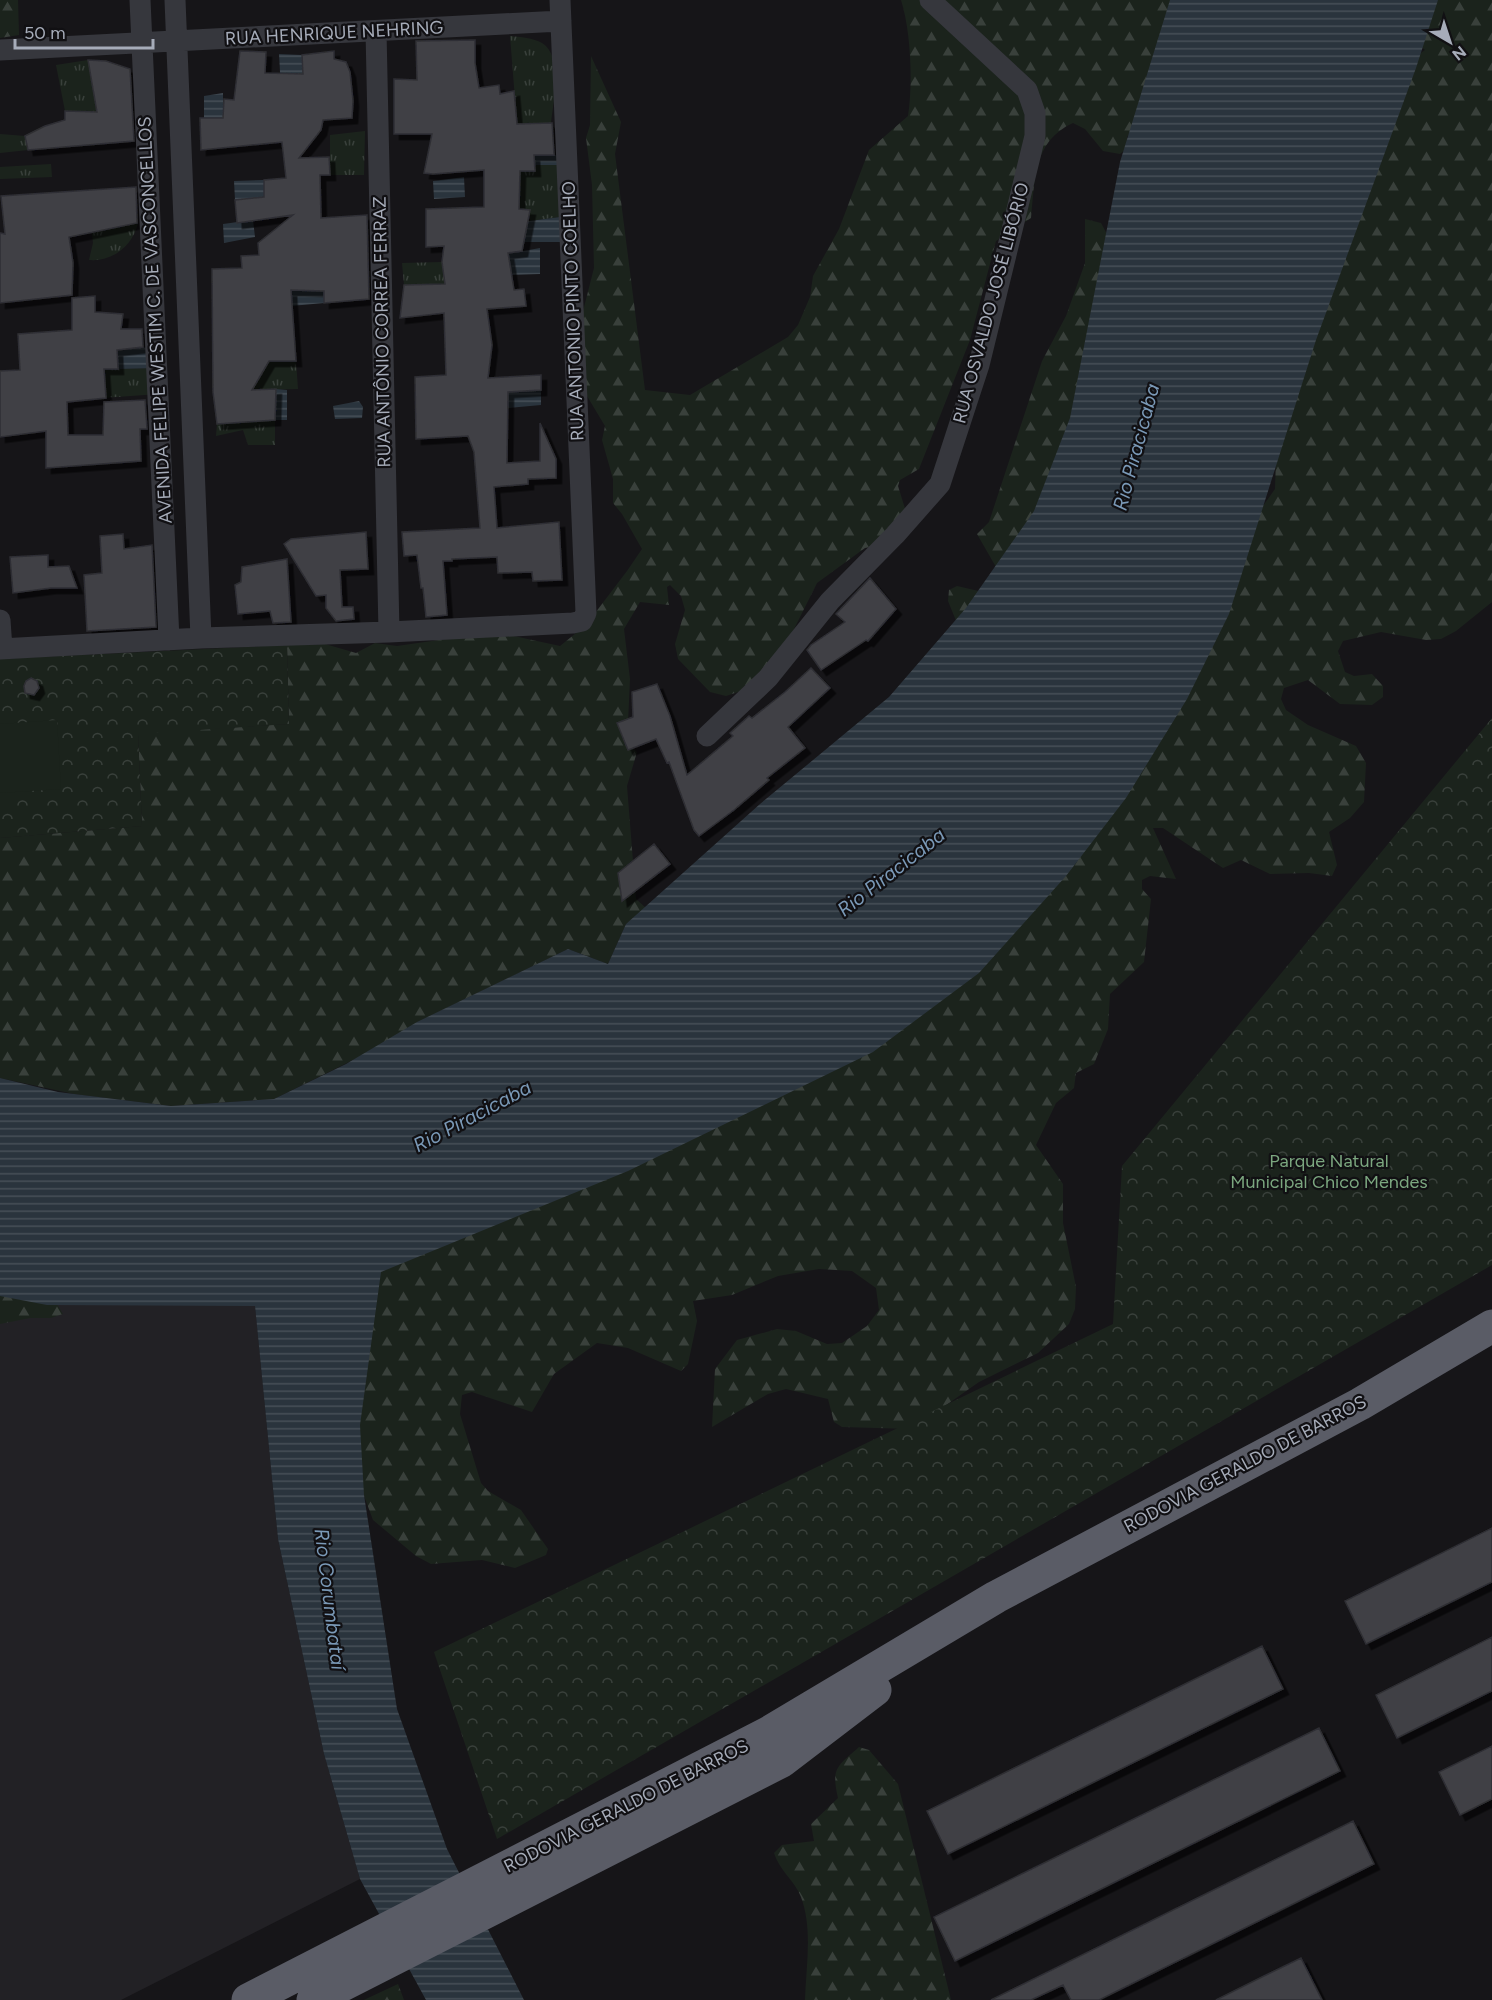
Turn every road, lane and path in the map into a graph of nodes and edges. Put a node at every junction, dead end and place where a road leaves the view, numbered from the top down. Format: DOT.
graph roads {
  1 [pos="140,0"];
  2 [pos="175,0"];
  3 [pos="560,0"];
  4 [pos="930,0"];
  5 [pos="561,21"];
  6 [pos="376,31"];
  7 [pos="177,41"];
  8 [pos="142,43"];
  9 [pos="0,50"];
  10 [pos="0,620"];
  11 [pos="389,632"];
  12 [pos="201,638"];
  13 [pos="169,640"];
  14 [pos="1,649"];
  15 [pos="707,736"];
  16 [pos="1492,1326"];
  17 [pos="344,1968"];
  18 [pos="248,2000"];
  19 [pos="313,2000"];
  1 -- 8 [label="street, AVENIDA FELIPE WESTIM C. DE VASCONCELLOS"];
  2 -- 7 [label="street, AVENIDA FELIPE WESTIM C. DE VASCONCELLOS"];
  3 -- 5 [label="street, RUA ANTONIO PINTO COELHO"];
  4 -- 15 [label="street, RUA OSVALDO JOSÉ LIBÓRIO"];
  5 -- 6 [label="street, RUA HENRIQUE NEHRING"];
  5 -- 11 [label="street, RUA ANTONIO PINTO COELHO"];
  6 -- 7 [label="street, RUA HENRIQUE NEHRING"];
  6 -- 11 [label="street, RUA ANTÔNIO CORREA FERRAZ"];
  7 -- 8 [label="street, RUA HENRIQUE NEHRING"];
  7 -- 12 [label="street, AVENIDA FELIPE WESTIM C. DE VASCONCELLOS"];
  8 -- 9 [label="street, RUA HENRIQUE NEHRING"];
  8 -- 13 [label="street, AVENIDA FELIPE WESTIM C. DE VASCONCELLOS"];
  10 -- 14 [label="street"];
  11 -- 12 [label="street"];
  12 -- 13 [label="street"];
  13 -- 14 [label="street"];
  16 -- 17 [label="highway, RODOVIA GERALDO DE BARROS"];
  17 -- 18 [label="highway, RODOVIA GERALDO DE BARROS"];
  17 -- 19 [label="highway, RODOVIA GERALDO DE BARROS"];
}
